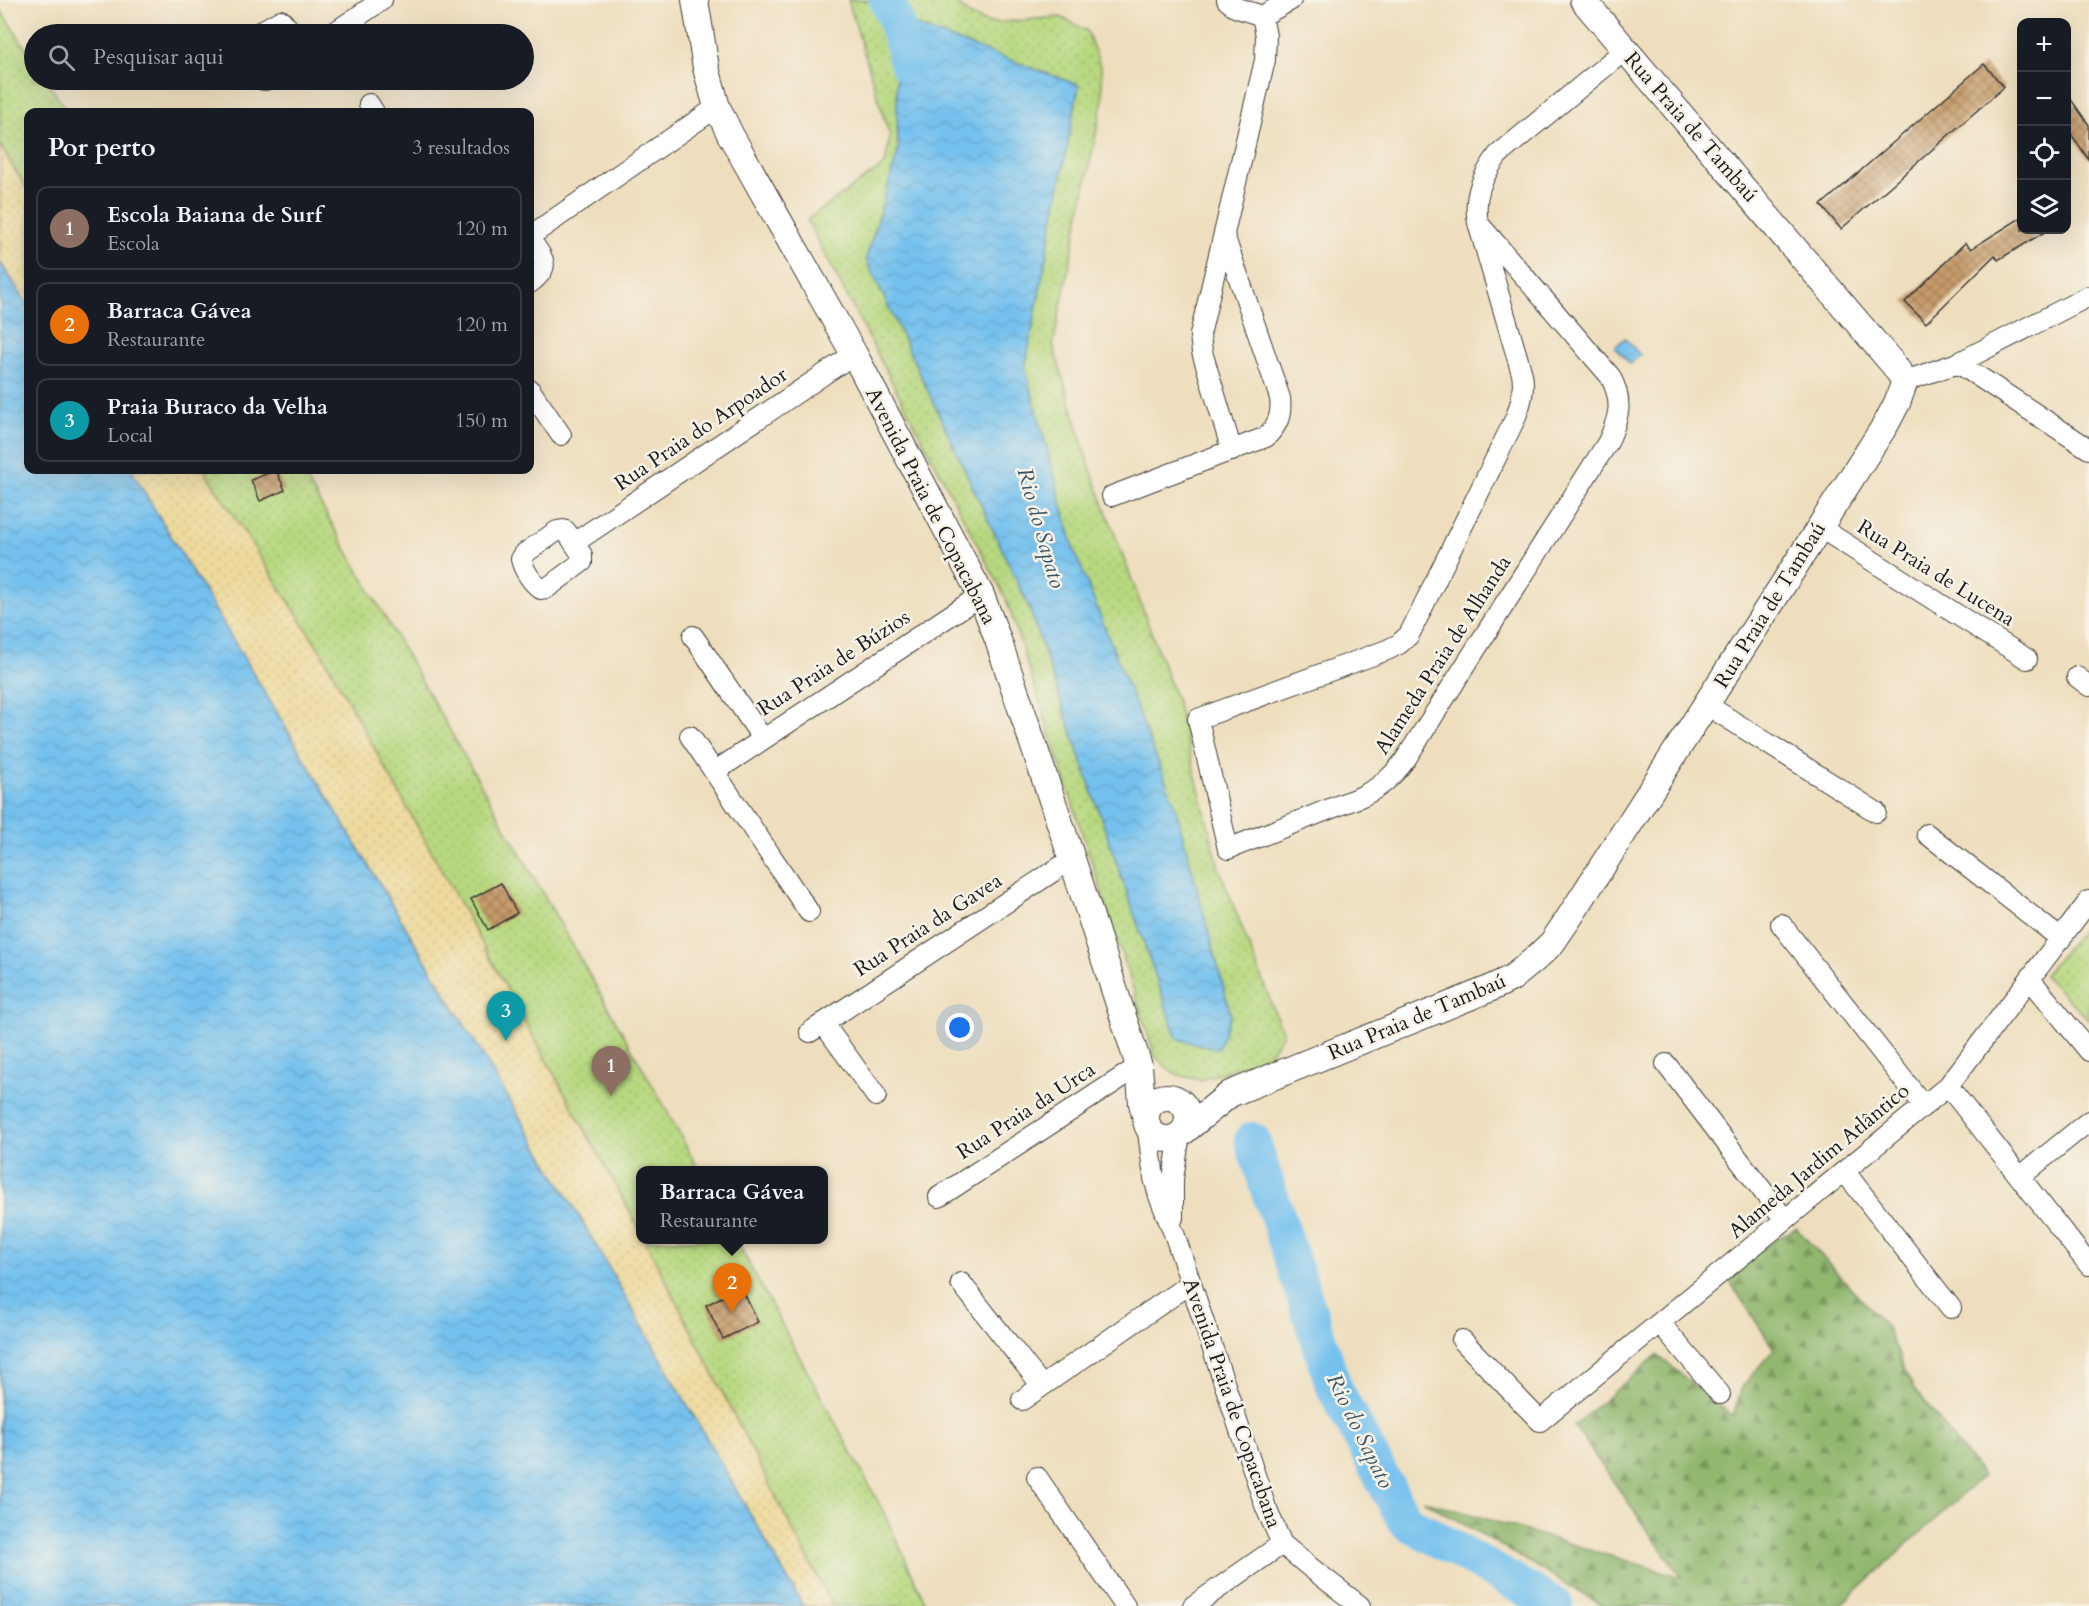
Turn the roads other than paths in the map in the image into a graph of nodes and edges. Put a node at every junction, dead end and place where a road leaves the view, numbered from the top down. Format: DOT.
graph roads {
  1 [pos="382,0"];
  2 [pos="695,0"];
  3 [pos="1227,0"];
  4 [pos="1291,0"];
  5 [pos="1583,0"];
  6 [pos="1262,16"];
  7 [pos="272,24"];
  8 [pos="284,24"];
  9 [pos="347,24"];
  10 [pos="1625,50"];
  11 [pos="717,107"];
  12 [pos="1478,223"];
  13 [pos="534,234"];
  14 [pos="1224,234"];
  15 [pos="534,243"];
  16 [pos="534,280"];
  17 [pos="2089,296"];
  18 [pos="854,354"];
  19 [pos="1958,363"];
  20 [pos="1905,381"];
  21 [pos="534,396"];
  22 [pos="561,435"];
  23 [pos="2089,449"];
  24 [pos="1232,451"];
  25 [pos="1112,496"];
  26 [pos="1819,527"];
  27 [pos="574,543"];
  28 [pos="981,596"];
  29 [pos="693,636"];
  30 [pos="2027,659"];
  31 [pos="1707,705"];
  32 [pos="690,736"];
  33 [pos="763,739"];
  34 [pos="714,771"];
  35 [pos="1876,812"];
  36 [pos="1927,834"];
  37 [pos="1072,859"];
  38 [pos="2089,901"];
  39 [pos="810,912"];
  40 [pos="1782,924"];
  41 [pos="2061,939"];
  42 [pos="2030,979"];
  43 [pos="2089,1051"];
  44 [pos="1666,1064"];
  45 [pos="1139,1066"];
  46 [pos="1948,1086"];
  47 [pos="1230,1094"];
  48 [pos="876,1096"];
  49 [pos="1175,1099"];
  50 [pos="1924,1106"];
  51 [pos="2089,1121"];
  52 [pos="1147,1122"];
  53 [pos="1182,1133"];
  54 [pos="1845,1172"];
  55 [pos="2020,1177"];
  56 [pos="939,1197"];
  57 [pos="1785,1220"];
  58 [pos="1175,1236"];
  59 [pos="2089,1265"];
  60 [pos="961,1283"];
  61 [pos="1191,1283"];
  62 [pos="1951,1308"];
  63 [pos="1660,1323"];
  64 [pos="1462,1340"];
  65 [pos="1042,1386"];
  66 [pos="1720,1394"];
  67 [pos="1022,1400"];
  68 [pos="1037,1477"];
  69 [pos="1282,1544"];
  70 [pos="1125,1606"];
  71 [pos="1193,1606"];
  72 [pos="1360,1606"];
  1 -- 9 [label="street"];
  2 -- 11 [label="street, Avenida Praia de Copacabana"];
  3 -- 6 [label="street"];
  4 -- 6 [label="street"];
  5 -- 10 [label="street, Rua Praia de Tambaú"];
  6 -- 14 [label="street"];
  7 -- 8 [label="street"];
  10 -- 12 [label="street, Alameda Praia de Alhanda"];
  10 -- 20 [label="street, Rua Praia de Tambaú"];
  11 -- 13 [label="street"];
  11 -- 18 [label="street, Avenida Praia de Copacabana"];
  12 -- 12 [label="street, Alameda Praia de Alhanda"];
  14 -- 24 [label="street"];
  14 -- 24 [label="street"];
  15 -- 16 [label="street"];
  17 -- 19 [label="street"];
  18 -- 27 [label="street, Rua Praia do Arpoador"];
  18 -- 28 [label="street, Avenida Praia de Copacabana"];
  19 -- 20 [label="street"];
  19 -- 23 [label="street"];
  20 -- 26 [label="street, Rua Praia de Tambaú"];
  21 -- 22 [label="street"];
  24 -- 25 [label="street"];
  26 -- 30 [label="street, Rua Praia de Lucena"];
  26 -- 31 [label="street, Rua Praia de Tambaú"];
  28 -- 33 [label="street, Rua Praia de Búzios"];
  28 -- 37 [label="street, Avenida Praia de Copacabana"];
  29 -- 33 [label="street"];
  31 -- 35 [label="street"];
  31 -- 47 [label="street, Rua Praia de Tambaú"];
  32 -- 34 [label="street"];
  33 -- 34 [label="street, Rua Praia de Búzios"];
  34 -- 39 [label="street"];
  36 -- 41 [label="street"];
  37 -- 45 [label="street, Avenida Praia de Copacabana"];
  37 -- 48 [label="street, Rua Praia da Gavea"];
  38 -- 41 [label="street, Alameda Jardim Atlântico"];
  40 -- 50 [label="street"];
  41 -- 42 [label="street, Alameda Jardim Atlântico"];
  42 -- 43 [label="street"];
  42 -- 46 [label="street, Alameda Jardim Atlântico"];
  44 -- 57 [label="street"];
  45 -- 49 [label="street, Avenida Praia de Copacabana"];
  45 -- 52 [label="street, Avenida Praia de Copacabana"];
  45 -- 56 [label="street, Rua Praia da Urca"];
  46 -- 50 [label="street, Alameda Jardim Atlântico"];
  46 -- 55 [label="street"];
  47 -- 49 [label="street, Rua Praia de Tambaú"];
  47 -- 53 [label="street, Rua Praia de Tambaú"];
  49 -- 52 [label="street"];
  49 -- 53 [label="street"];
  50 -- 54 [label="street, Alameda Jardim Atlântico"];
  51 -- 55 [label="street"];
  52 -- 53 [label="street"];
  52 -- 58 [label="street, Avenida Praia de Copacabana"];
  53 -- 58 [label="street, Avenida Praia de Copacabana"];
  54 -- 57 [label="street, Alameda Jardim Atlântico"];
  54 -- 62 [label="street"];
  55 -- 59 [label="street"];
  57 -- 63 [label="street, Alameda Jardim Atlântico"];
  58 -- 61 [label="street, Avenida Praia de Copacabana"];
  60 -- 65 [label="street"];
  61 -- 65 [label="street"];
  61 -- 69 [label="street, Avenida Praia de Copacabana"];
  63 -- 64 [label="street, Alameda Jardim Atlântico"];
  63 -- 66 [label="street"];
  65 -- 67 [label="street"];
  68 -- 70 [label="street"];
  69 -- 71 [label="street"];
  69 -- 72 [label="street, Avenida Praia de Copacabana"];
}
